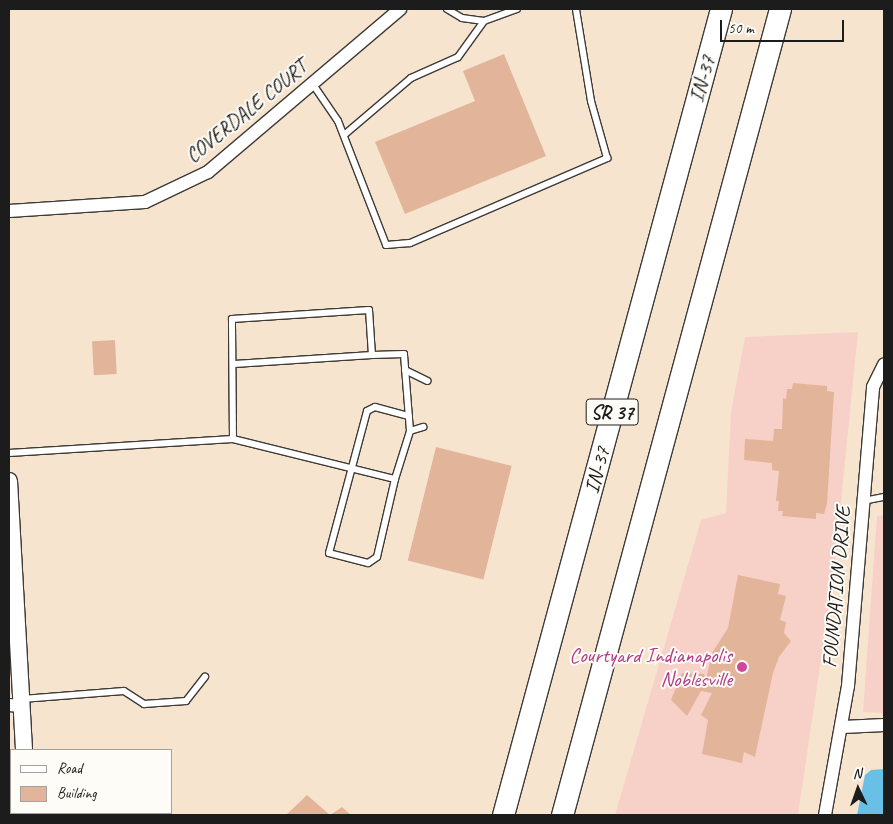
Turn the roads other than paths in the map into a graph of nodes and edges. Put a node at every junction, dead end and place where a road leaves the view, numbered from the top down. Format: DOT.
graph roads {
  1 [pos="400,9"];
  2 [pos="447,9"];
  3 [pos="517,9"];
  4 [pos="576,9"];
  5 [pos="721,9"];
  6 [pos="780,9"];
  7 [pos="484,22"];
  8 [pos="312,83"];
  9 [pos="344,135"];
  10 [pos="9,211"];
  11 [pos="372,355"];
  12 [pos="234,364"];
  13 [pos="884,364"];
  14 [pos="405,370"];
  15 [pos="428,381"];
  16 [pos="410,416"];
  17 [pos="423,427"];
  18 [pos="410,431"];
  19 [pos="233,439"];
  20 [pos="9,453"];
  21 [pos="351,469"];
  22 [pos="395,479"];
  23 [pos="9,481"];
  24 [pos="884,498"];
  25 [pos="863,501"];
  26 [pos="205,677"];
  27 [pos="17,703"];
  28 [pos="884,724"];
  29 [pos="843,727"];
  30 [pos="24,749"];
  31 [pos="503,815"];
  32 [pos="562,815"];
  33 [pos="825,815"];
  1 -- 8 [label="street, COVERDALE COURT"];
  2 -- 7 [label="lane"];
  3 -- 7 [label="lane"];
  4 -- 9 [label="lane"];
  5 -- 31 [label="highway, IN-37 / SR 37"];
  6 -- 32 [label="highway, SR 37"];
  7 -- 9 [label="lane"];
  8 -- 9 [label="lane"];
  8 -- 10 [label="street, COVERDALE COURT"];
  11 -- 12 [label="lane"];
  11 -- 12 [label="lane"];
  11 -- 14 [label="lane"];
  12 -- 19 [label="lane"];
  13 -- 25 [label="street, FOUNDATION DRIVE"];
  14 -- 15 [label="lane"];
  14 -- 16 [label="lane"];
  16 -- 18 [label="lane"];
  16 -- 21 [label="lane"];
  17 -- 18 [label="lane"];
  18 -- 22 [label="lane"];
  19 -- 20 [label="lane"];
  19 -- 21 [label="lane"];
  21 -- 22 [label="lane"];
  21 -- 22 [label="lane"];
  23 -- 27 [label="street"];
  24 -- 25 [label="lane"];
  25 -- 29 [label="street, FOUNDATION DRIVE"];
  26 -- 27 [label="lane"];
  27 -- 30 [label="street"];
  28 -- 29 [label="street"];
  29 -- 33 [label="street, FOUNDATION DRIVE"];
}
